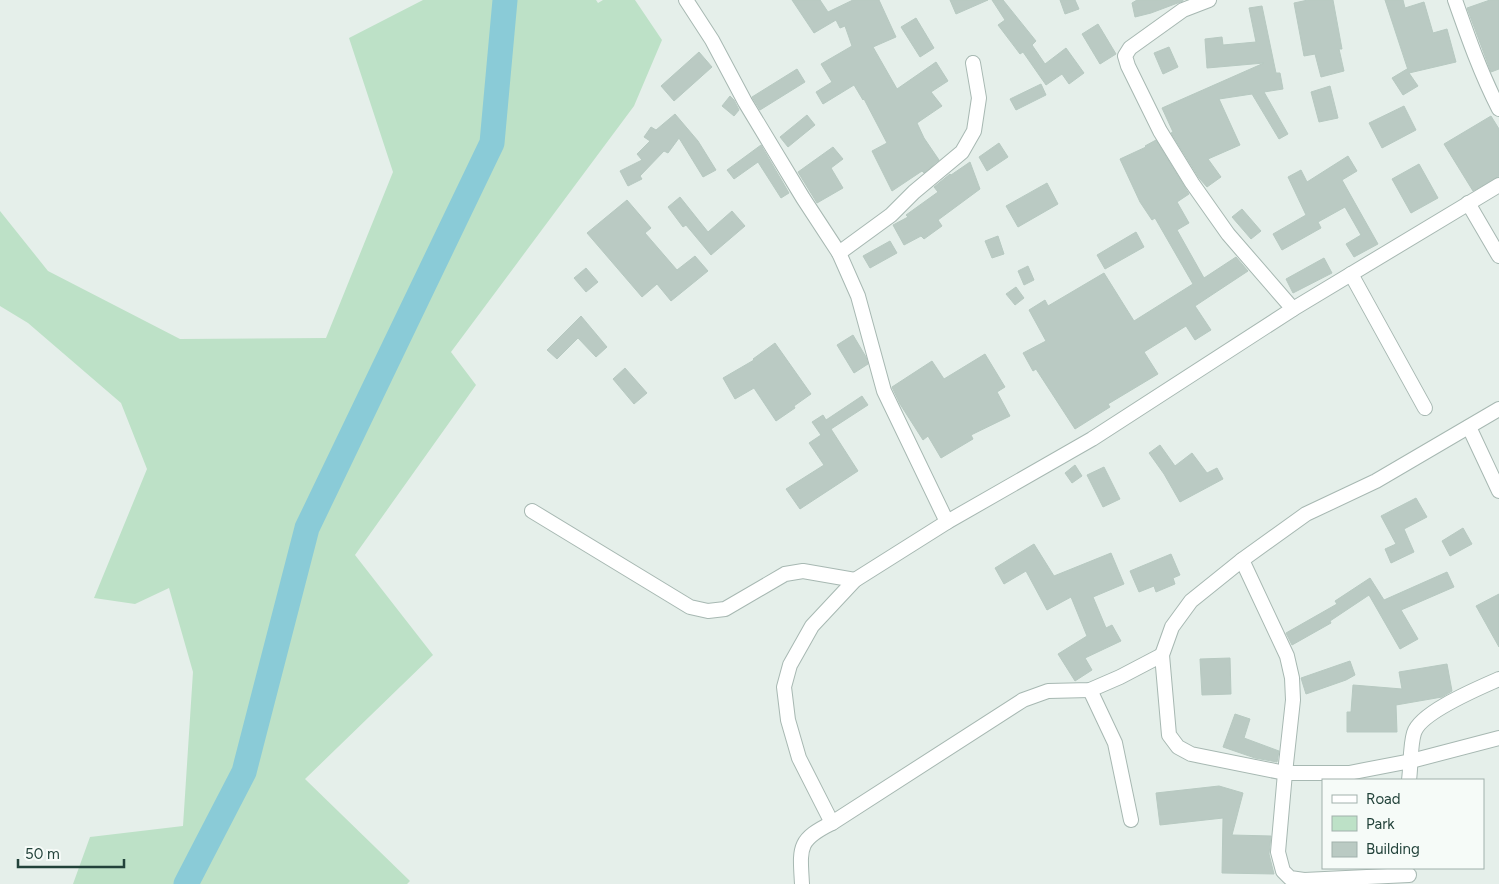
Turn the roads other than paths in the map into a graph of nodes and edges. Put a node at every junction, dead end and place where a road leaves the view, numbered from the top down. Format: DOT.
graph roads {
  1 [pos="686,0"];
  2 [pos="1209,0"];
  3 [pos="1455,0"];
  4 [pos="973,63"];
  5 [pos="1499,109"];
  6 [pos="1499,185"];
  7 [pos="1468,203"];
  8 [pos="839,254"];
  9 [pos="1499,256"];
  10 [pos="1351,274"];
  11 [pos="1293,309"];
  12 [pos="1425,408"];
  13 [pos="1499,409"];
  14 [pos="1469,427"];
  15 [pos="1499,491"];
  16 [pos="532,511"];
  17 [pos="947,522"];
  18 [pos="1242,560"];
  19 [pos="856,580"];
  20 [pos="1162,655"];
  21 [pos="1499,679"];
  22 [pos="1090,690"];
  23 [pos="1499,738"];
  24 [pos="1411,761"];
  25 [pos="1284,773"];
  26 [pos="1348,777"];
  27 [pos="1410,779"];
  28 [pos="1131,820"];
  29 [pos="832,823"];
  30 [pos="1346,876"];
  31 [pos="1409,876"];
  32 [pos="802,884"];
  1 -- 8 [label="street"];
  2 -- 11 [label="street"];
  3 -- 5 [label="street"];
  4 -- 8 [label="street"];
  6 -- 7 [label="street"];
  7 -- 9 [label="street"];
  7 -- 10 [label="street"];
  8 -- 17 [label="street"];
  10 -- 11 [label="street"];
  10 -- 12 [label="street"];
  11 -- 17 [label="street"];
  13 -- 14 [label="street"];
  14 -- 15 [label="street"];
  14 -- 18 [label="street"];
  16 -- 19 [label="street"];
  17 -- 19 [label="street"];
  18 -- 20 [label="street"];
  18 -- 25 [label="street"];
  19 -- 29 [label="street"];
  20 -- 22 [label="street"];
  20 -- 25 [label="street"];
  21 -- 24 [label="street"];
  22 -- 28 [label="street"];
  22 -- 29 [label="street"];
  23 -- 24 [label="street"];
  24 -- 26 [label="street"];
  24 -- 27 [label="street"];
  25 -- 26 [label="street"];
  25 -- 30 [label="street"];
  29 -- 32 [label="street"];
  30 -- 31 [label="street"];
}
